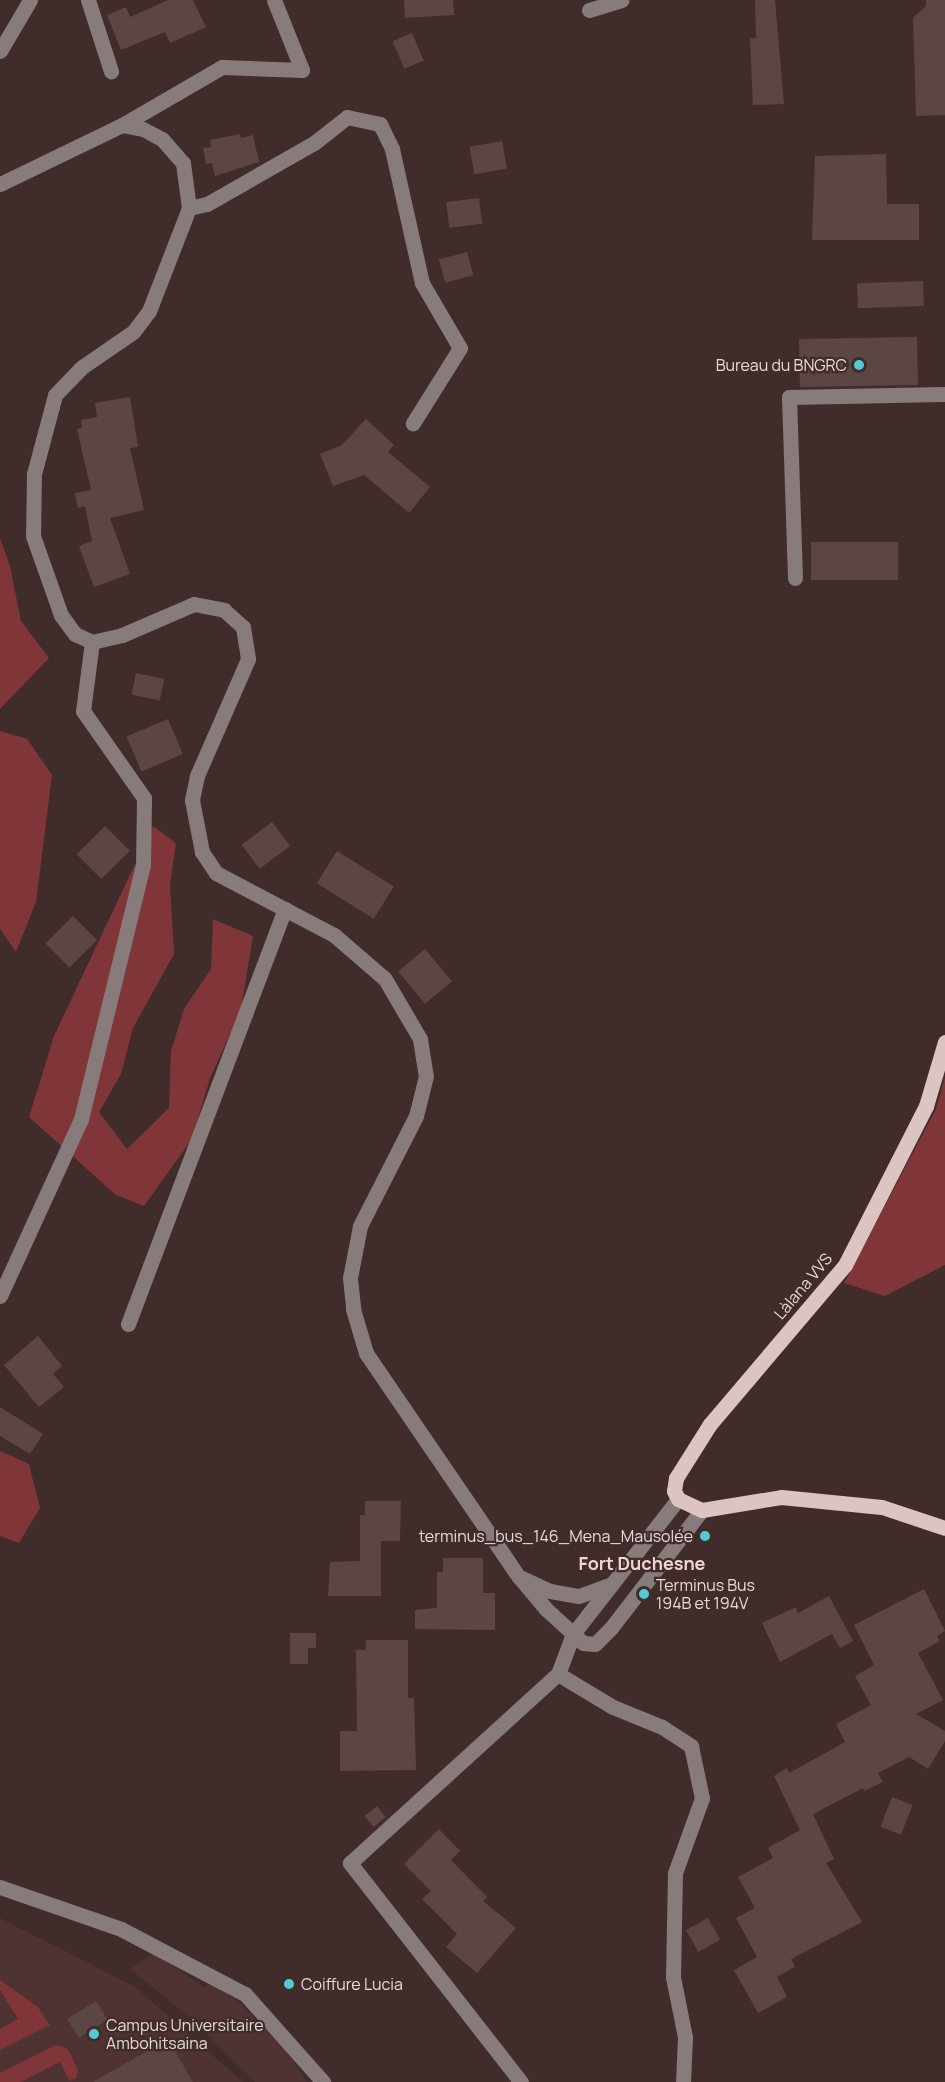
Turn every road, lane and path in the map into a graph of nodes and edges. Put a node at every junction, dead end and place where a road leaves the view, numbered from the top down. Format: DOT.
graph roads {
  1 [pos="30,0"];
  2 [pos="88,0"];
  3 [pos="274,0"];
  4 [pos="622,0"];
  5 [pos="589,10"];
  6 [pos="19,17"];
  7 [pos="0,34"];
  8 [pos="0,51"];
  9 [pos="111,71"];
  10 [pos="123,125"];
  11 [pos="0,184"];
  12 [pos="189,208"];
  13 [pos="945,394"];
  14 [pos="413,423"];
  15 [pos="795,578"];
  16 [pos="92,642"];
  17 [pos="285,909"];
  18 [pos="945,1042"];
  19 [pos="0,1296"];
  20 [pos="128,1324"];
  21 [pos="678,1499"];
  22 [pos="702,1510"];
  23 [pos="945,1528"];
  24 [pos="519,1577"];
  25 [pos="613,1583"];
  26 [pos="573,1634"];
  27 [pos="558,1674"];
  28 [pos="0,1887"];
  29 [pos="323,2082"];
  30 [pos="521,2082"];
  31 [pos="683,2082"];
  1 -- 6 [label="street"];
  2 -- 9 [label="street"];
  3 -- 10 [label="street"];
  4 -- 5 [label="street"];
  6 -- 7 [label="street"];
  6 -- 8 [label="street"];
  10 -- 11 [label="street"];
  10 -- 12 [label="street"];
  12 -- 14 [label="street"];
  12 -- 16 [label="street"];
  13 -- 15 [label="street"];
  16 -- 17 [label="street"];
  16 -- 19 [label="street"];
  17 -- 20 [label="street"];
  17 -- 24 [label="street"];
  18 -- 21 [label="main road, Làlana VVS"];
  21 -- 22 [label="main road"];
  21 -- 25 [label="street"];
  22 -- 23 [label="main road"];
  22 -- 26 [label="street"];
  24 -- 25 [label="street"];
  24 -- 26 [label="street"];
  25 -- 26 [label="street"];
  26 -- 27 [label="street"];
  27 -- 30 [label="street"];
  27 -- 31 [label="street"];
  28 -- 29 [label="street"];
}
